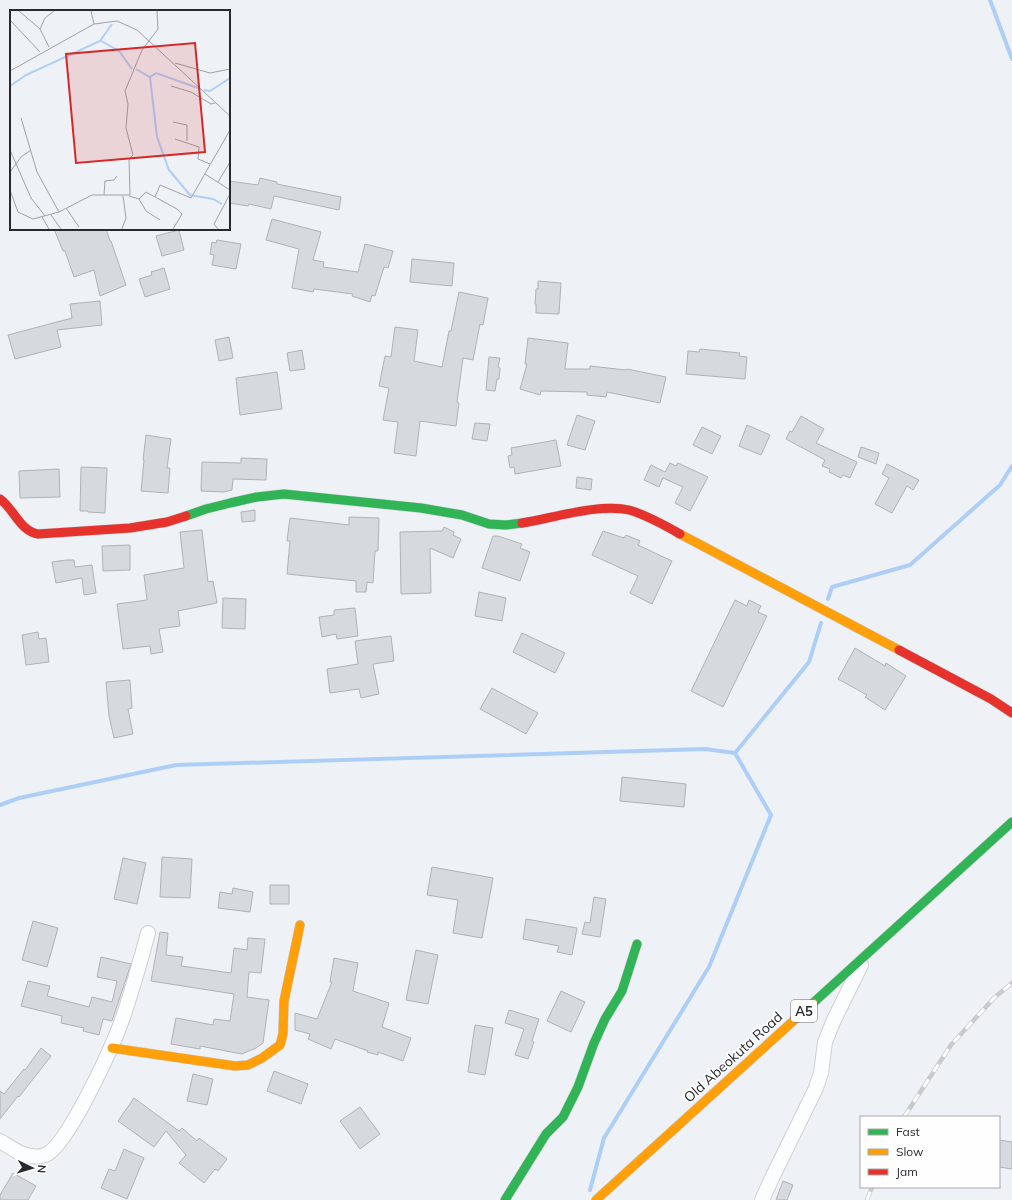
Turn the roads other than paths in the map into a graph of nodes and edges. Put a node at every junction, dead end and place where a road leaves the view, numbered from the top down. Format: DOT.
graph roads {
  1 [pos="0,499"];
  2 [pos="1012,713"];
  3 [pos="1012,822"];
  4 [pos="300,926"];
  5 [pos="148,933"];
  6 [pos="637,944"];
  7 [pos="866,956"];
  8 [pos="112,1048"];
  9 [pos="0,1141"];
  10 [pos="505,1200"];
  11 [pos="596,1200"];
  12 [pos="762,1200"];
  1 -- 2 [label="main road"];
  3 -- 7 [label="main road, Old Abeokuta Road / A5"];
  4 -- 8 [label="main road"];
  5 -- 8 [label="street"];
  6 -- 10 [label="main road"];
  7 -- 11 [label="main road, Old Abeokuta Road / A5"];
  7 -- 12 [label="street"];
  8 -- 9 [label="street"];
}
